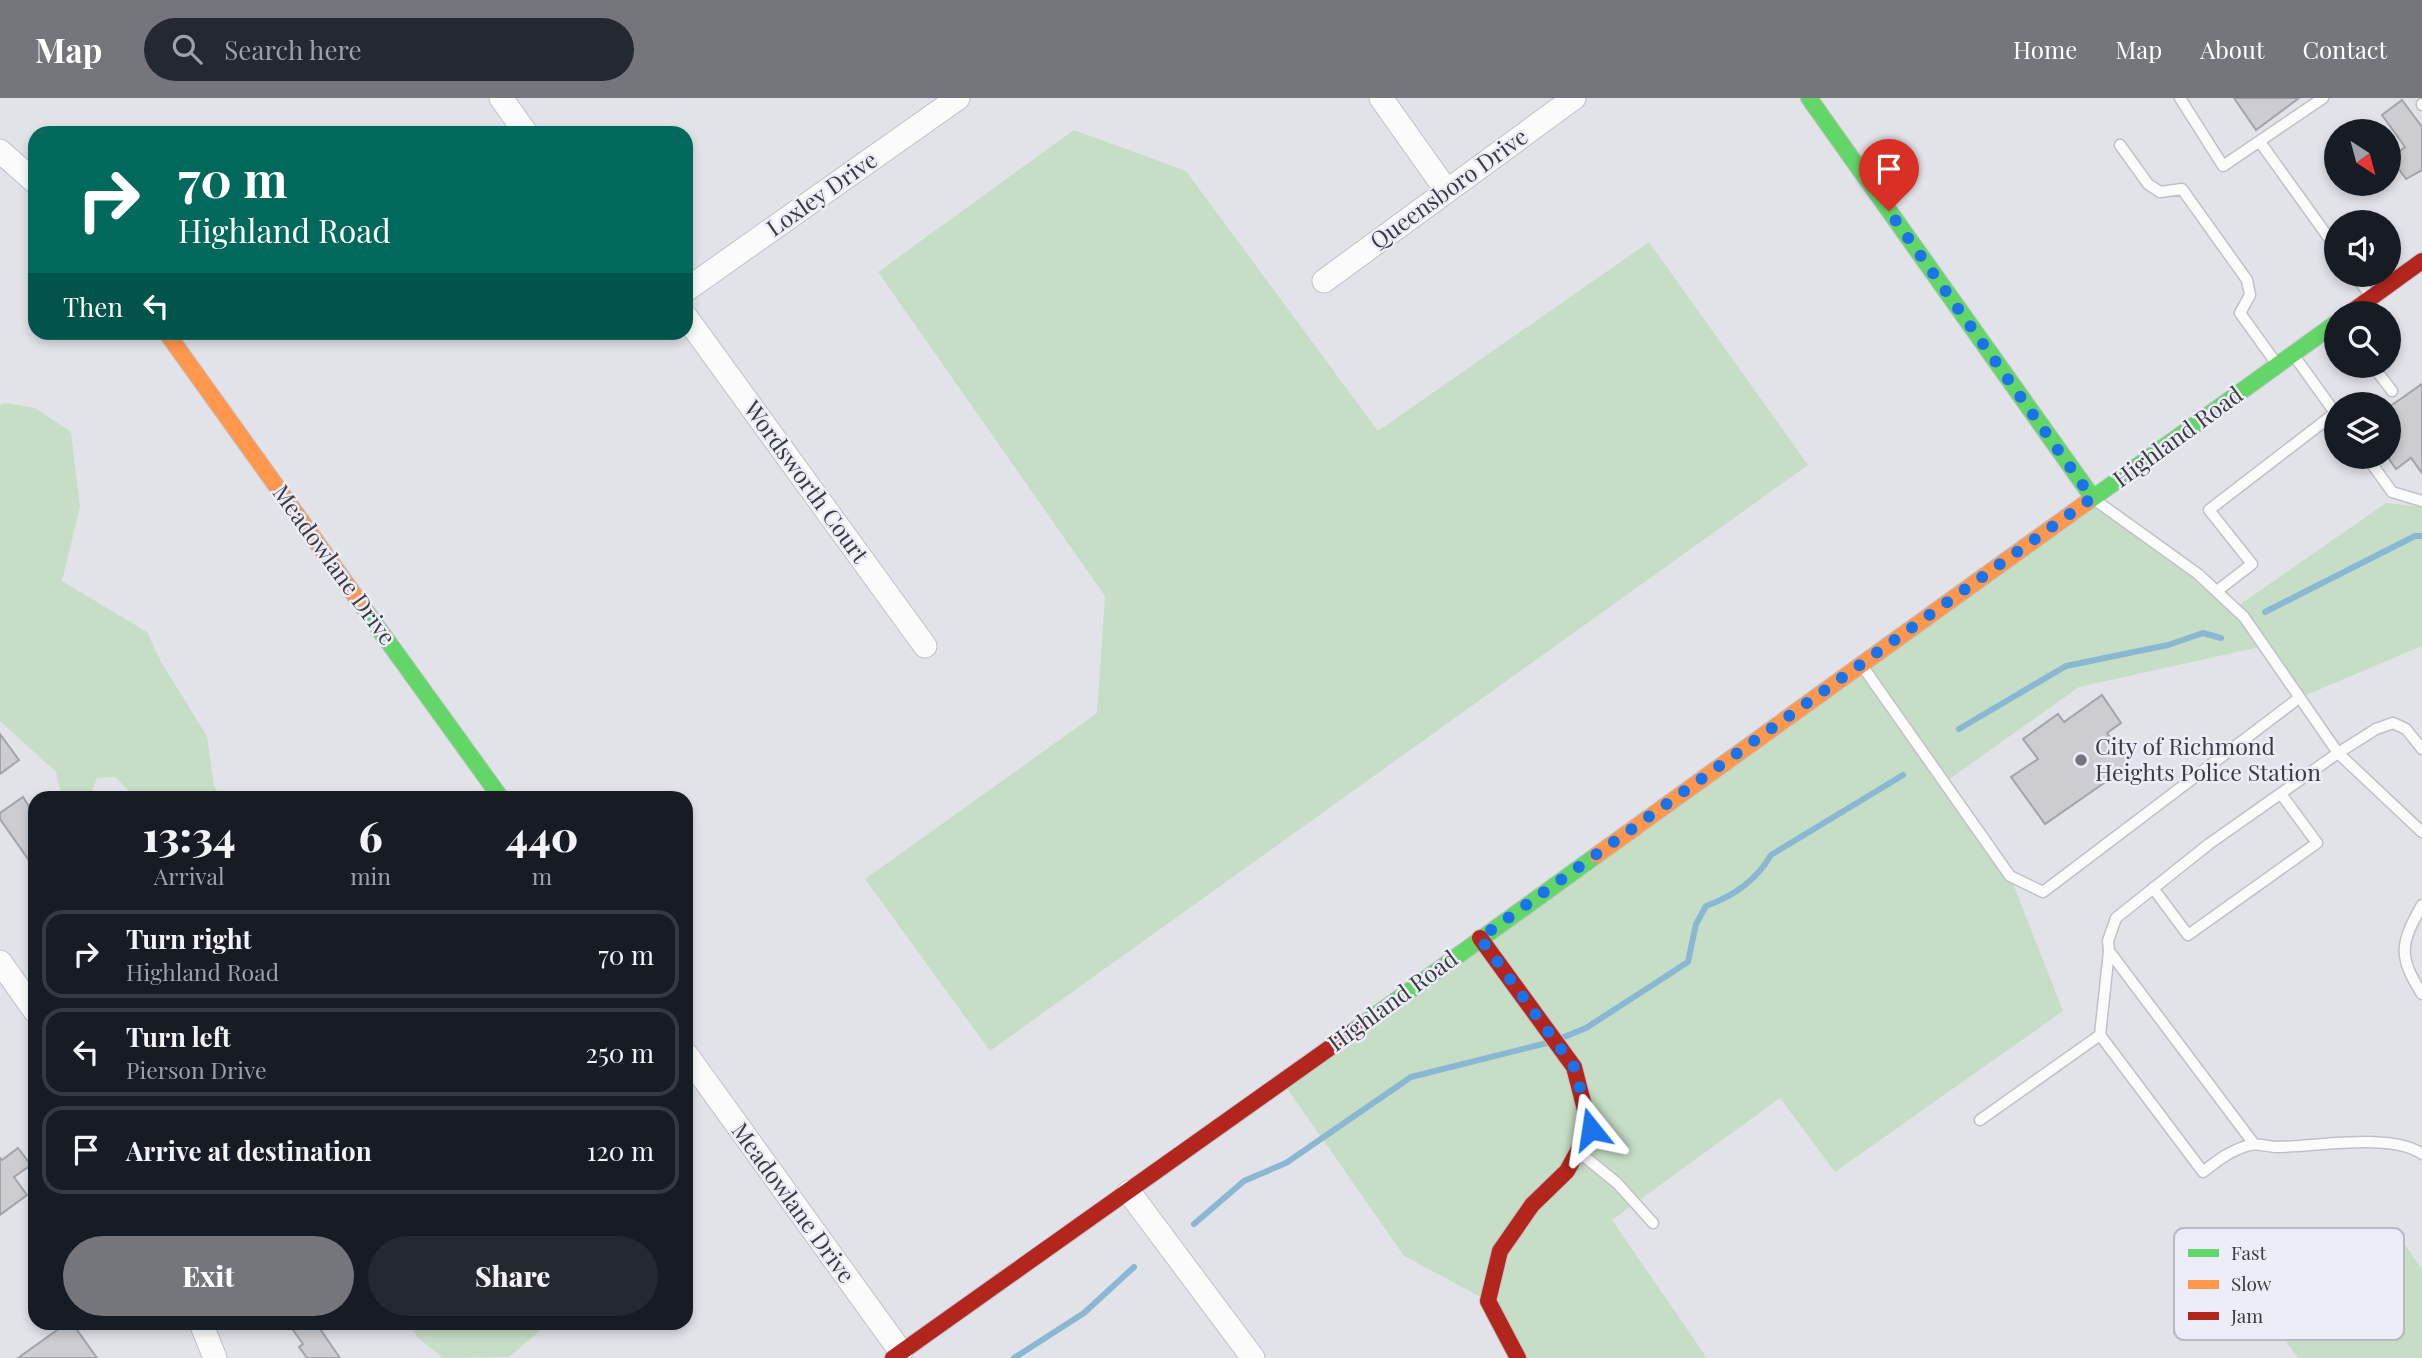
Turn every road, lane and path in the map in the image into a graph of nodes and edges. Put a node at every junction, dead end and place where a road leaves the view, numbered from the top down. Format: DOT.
graph roads {
  1 [pos="501,98"];
  2 [pos="958,98"];
  3 [pos="1381,98"];
  4 [pos="1574,98"];
  5 [pos="1809,98"];
  6 [pos="2180,98"];
  7 [pos="2323,98"];
  8 [pos="521,126"];
  9 [pos="2260,142"];
  10 [pos="2120,145"];
  11 [pos="0,151"];
  12 [pos="28,175"];
  13 [pos="1447,191"];
  14 [pos="2324,231"];
  15 [pos="2422,261"];
  16 [pos="1324,281"];
  17 [pos="693,285"];
  18 [pos="2364,287"];
  19 [pos="2372,297"];
  20 [pos="2366,301"];
  21 [pos="693,327"];
  22 [pos="2324,332"];
  23 [pos="172,340"];
  24 [pos="2293,354"];
  25 [pos="2278,365"];
  26 [pos="2382,378"];
  27 [pos="2392,391"];
  28 [pos="2324,397"];
  29 [pos="2324,423"];
  30 [pos="2376,469"];
  31 [pos="2092,498"];
  32 [pos="2422,501"];
  33 [pos="2217,592"];
  34 [pos="925,646"];
  35 [pos="1861,665"];
  36 [pos="2299,698"];
  37 [pos="2422,749"];
  38 [pos="2338,753"];
  39 [pos="496,791"];
  40 [pos="2281,794"];
  41 [pos="2422,832"];
  42 [pos="2153,888"];
  43 [pos="2422,905"];
  44 [pos="1480,938"];
  45 [pos="2109,951"];
  46 [pos="0,962"];
  47 [pos="2422,994"];
  48 [pos="28,1001"];
  49 [pos="2100,1035"];
  50 [pos="693,1064"];
  51 [pos="1980,1120"];
  52 [pos="2253,1144"];
  53 [pos="1578,1152"];
  54 [pos="2422,1154"];
  55 [pos="1129,1192"];
  56 [pos="1653,1223"];
  57 [pos="204,1330"];
  58 [pos="897,1355"];
  59 [pos="215,1358"];
  60 [pos="1253,1358"];
  61 [pos="1518,1358"];
  1 -- 8 [label="street"];
  2 -- 17 [label="street, Loxley Drive"];
  3 -- 13 [label="street"];
  4 -- 13 [label="street, Queensboro Drive"];
  5 -- 31 [label="street"];
  6 -- 9 [label="lane"];
  7 -- 9 [label="lane"];
  9 -- 14 [label="lane"];
  10 -- 25 [label="lane"];
  11 -- 12 [label="street"];
  13 -- 16 [label="street, Queensboro Drive"];
  15 -- 19 [label="street"];
  18 -- 19 [label="lane"];
  19 -- 20 [label="street"];
  21 -- 34 [label="street, Wordsworth Court"];
  22 -- 24 [label="street, Highland Road"];
  23 -- 39 [label="street, Meadowlane Drive"];
  24 -- 25 [label="street, Highland Road"];
  24 -- 28 [label="lane"];
  25 -- 31 [label="street, Highland Road"];
  26 -- 27 [label="lane"];
  29 -- 33 [label="lane"];
  30 -- 32 [label="lane"];
  31 -- 33 [label="lane"];
  31 -- 35 [label="street, Highland Road"];
  33 -- 36 [label="lane"];
  35 -- 36 [label="lane"];
  35 -- 44 [label="street, Highland Road"];
  36 -- 38 [label="lane"];
  37 -- 38 [label="lane"];
  38 -- 40 [label="lane"];
  38 -- 41 [label="lane"];
  40 -- 42 [label="lane"];
  40 -- 42 [label="lane"];
  42 -- 45 [label="lane"];
  43 -- 47 [label="lane"];
  44 -- 53 [label="street"];
  44 -- 55 [label="street, Highland Road"];
  45 -- 49 [label="lane"];
  45 -- 52 [label="lane"];
  46 -- 48 [label="street"];
  49 -- 51 [label="lane"];
  49 -- 52 [label="lane"];
  50 -- 58 [label="street, Meadowlane Drive"];
  52 -- 54 [label="lane"];
  53 -- 56 [label="lane"];
  53 -- 61 [label="street"];
  55 -- 58 [label="street, Highland Road"];
  55 -- 60 [label="street"];
  57 -- 59 [label="street"];
}
